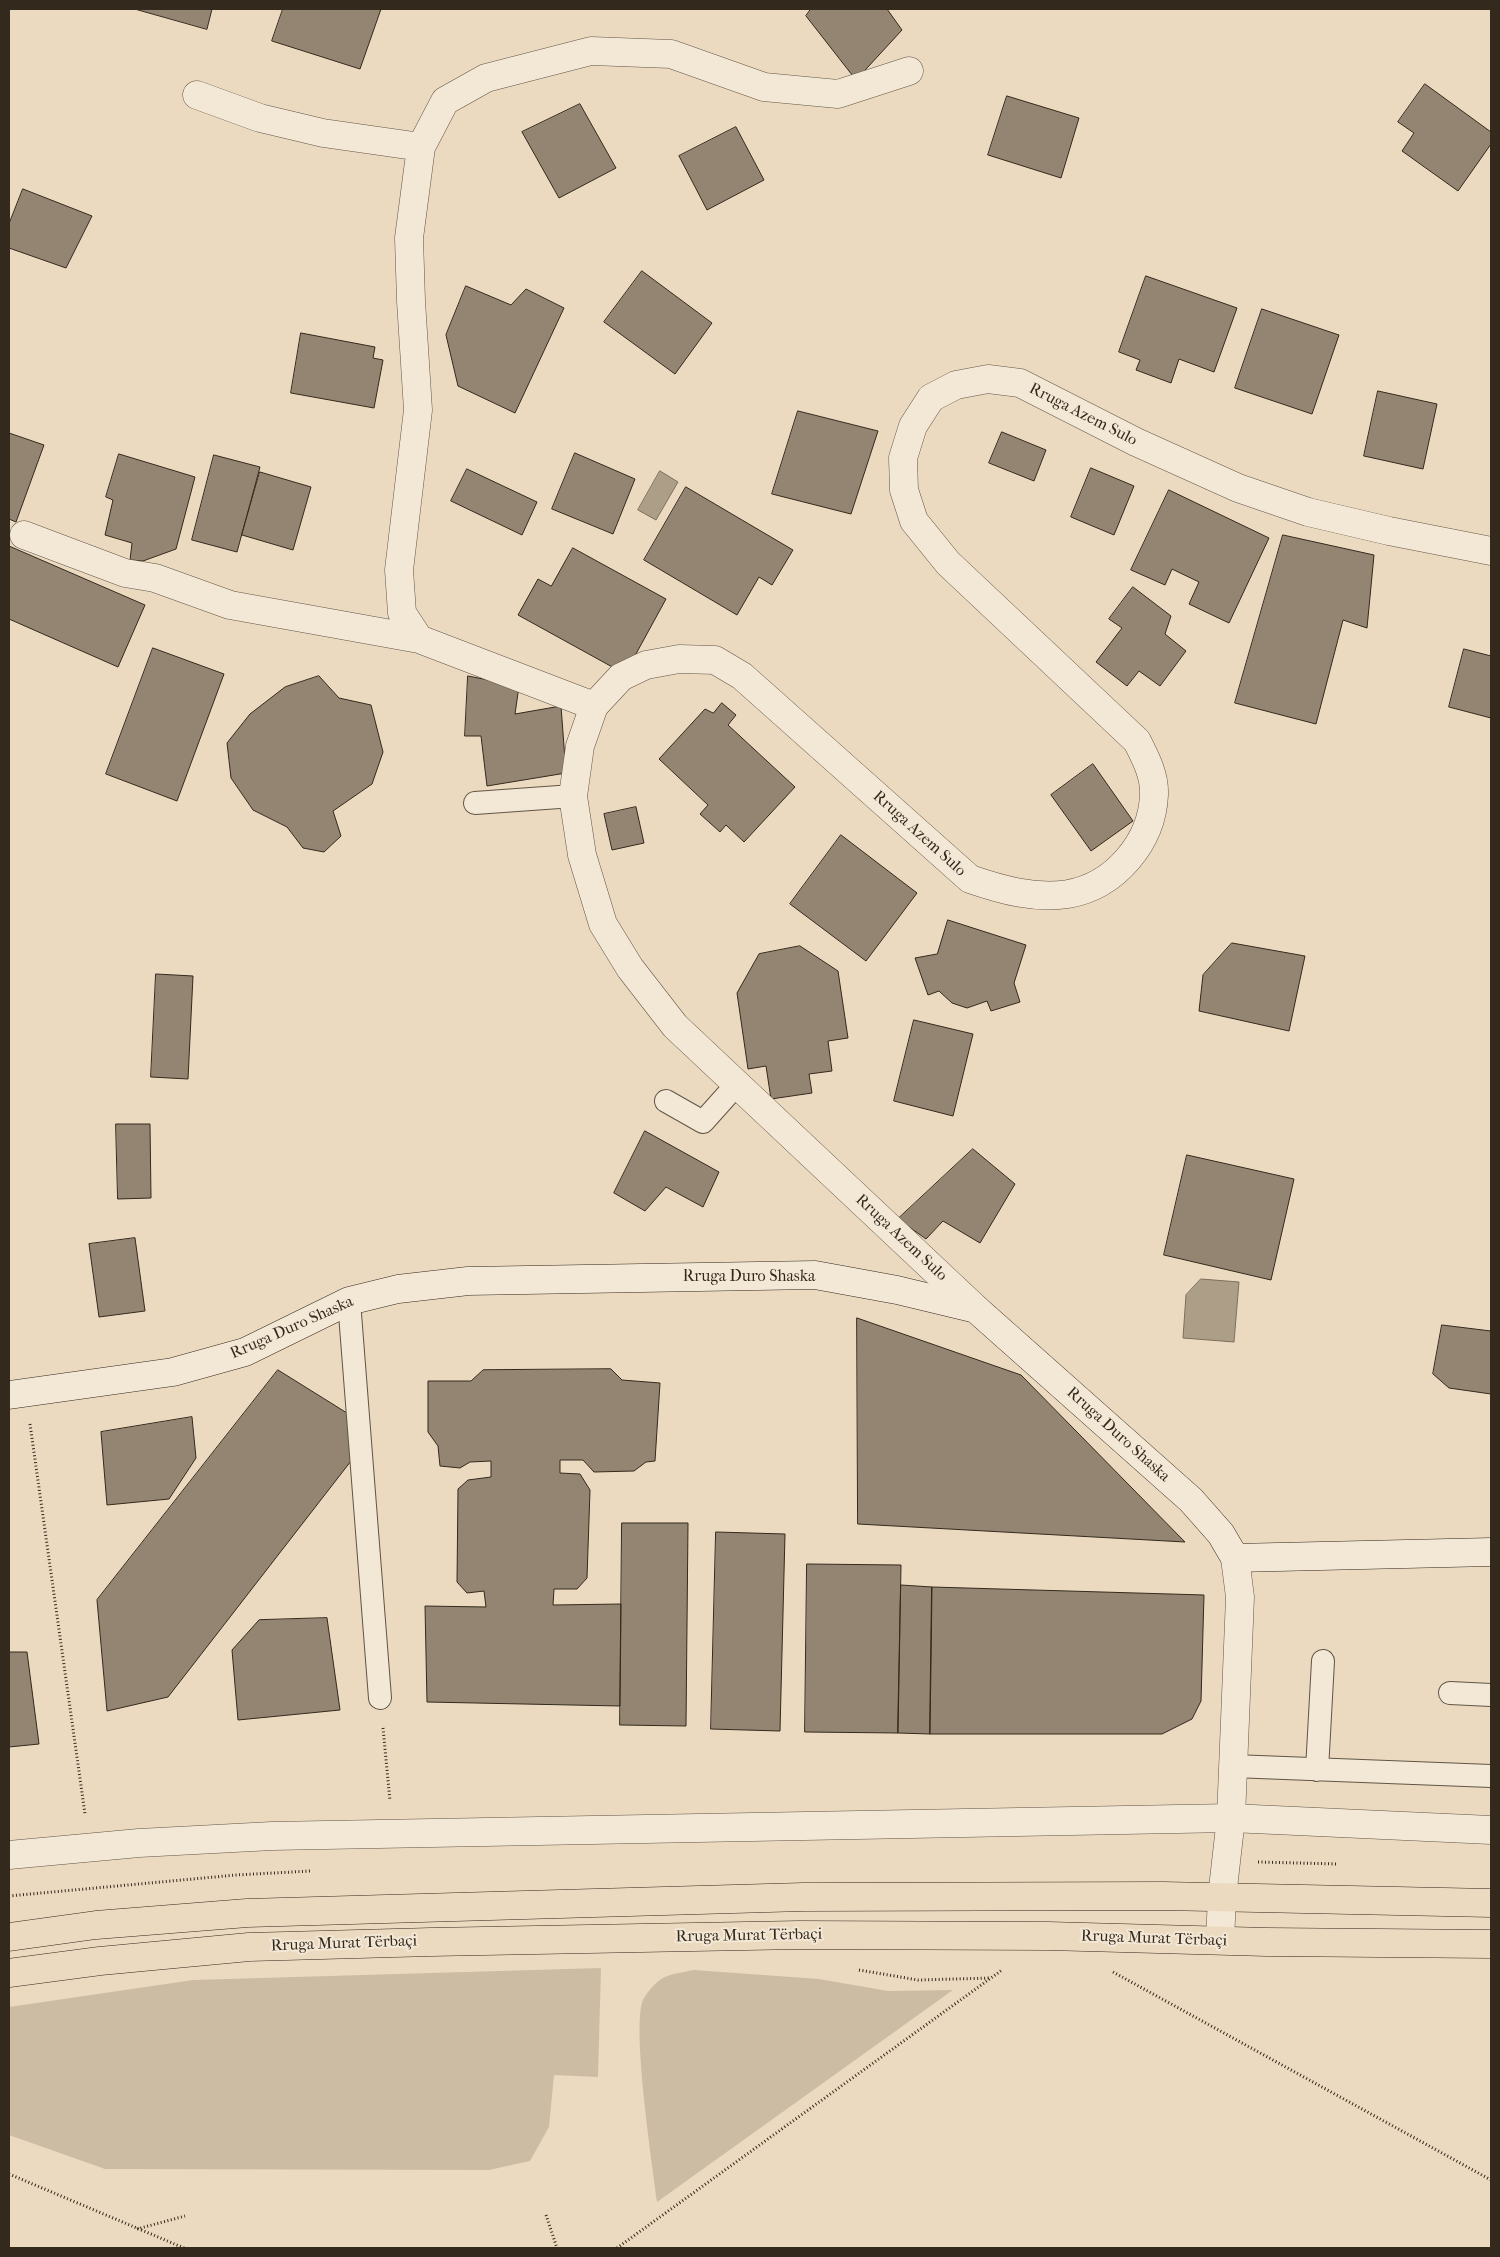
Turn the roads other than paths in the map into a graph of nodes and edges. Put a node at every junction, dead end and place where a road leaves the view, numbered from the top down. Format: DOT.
graph roads {
  1 [pos="909,71"];
  2 [pos="197,95"];
  3 [pos="421,147"];
  4 [pos="24,535"];
  5 [pos="1491,551"];
  6 [pos="419,639"];
  7 [pos="594,706"];
  8 [pos="573,796"];
  9 [pos="475,803"];
  10 [pos="737,1084"];
  11 [pos="666,1101"];
  12 [pos="349,1301"];
  13 [pos="976,1309"];
  14 [pos="17,1394"];
  15 [pos="1491,1552"];
  16 [pos="1234,1558"];
  17 [pos="1323,1661"];
  18 [pos="1450,1693"];
  19 [pos="1491,1695"];
  20 [pos="380,1698"];
  21 [pos="1233,1766"];
  22 [pos="1317,1770"];
  23 [pos="1491,1776"];
  24 [pos="1230,1818"];
  25 [pos="1491,1830"];
  26 [pos="9,1855"];
  27 [pos="1222,1897"];
  28 [pos="1491,1903"];
  29 [pos="9,1937"];
  30 [pos="1220,1940"];
  31 [pos="1491,1944"];
  32 [pos="9,1973"];
  1 -- 3 [label="street"];
  2 -- 3 [label="street"];
  3 -- 6 [label="street"];
  4 -- 6 [label="street"];
  5 -- 7 [label="street, Rruga Azem Sulo"];
  6 -- 7 [label="street"];
  7 -- 8 [label="street, Rruga Azem Sulo"];
  8 -- 9 [label="lane"];
  8 -- 10 [label="street, Rruga Azem Sulo"];
  10 -- 11 [label="lane"];
  10 -- 13 [label="street, Rruga Azem Sulo"];
  12 -- 13 [label="street, Rruga Duro Shaska"];
  12 -- 14 [label="street, Rruga Duro Shaska"];
  12 -- 20 [label="lane"];
  13 -- 16 [label="street, Rruga Duro Shaska"];
  15 -- 16 [label="street"];
  16 -- 21 [label="street, Rruga Duro Shaska"];
  17 -- 22 [label="lane"];
  18 -- 19 [label="lane"];
  21 -- 22 [label="lane"];
  21 -- 24 [label="street, Rruga Duro Shaska"];
  22 -- 23 [label="lane"];
  24 -- 25 [label="street"];
  24 -- 26 [label="street"];
  24 -- 27 [label="street, Rruga Duro Shaska"];
  27 -- 28 [label="main road"];
  27 -- 29 [label="main road"];
  27 -- 30 [label="street, Rruga Duro Shaska"];
  30 -- 31 [label="main road, Rruga Murat Tërbaçi"];
  30 -- 32 [label="main road, Rruga Murat Tërbaçi"];
}
